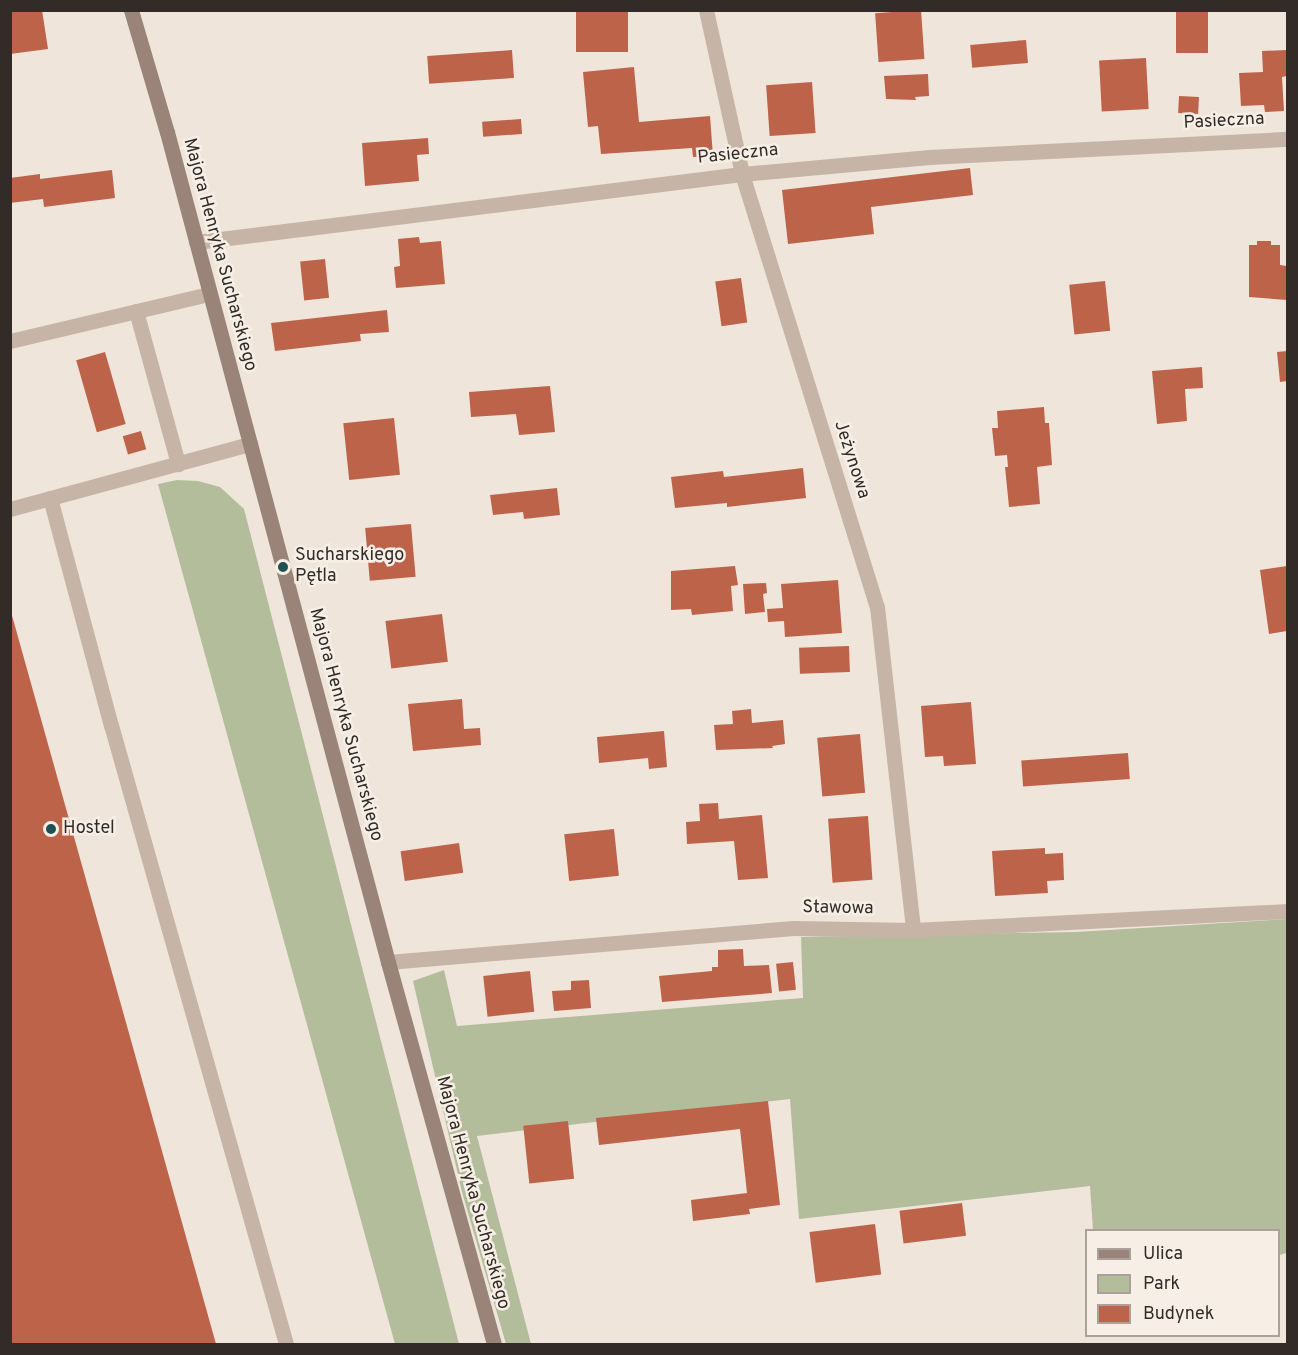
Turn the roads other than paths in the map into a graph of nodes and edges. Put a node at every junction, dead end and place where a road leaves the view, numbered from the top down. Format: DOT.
graph roads {
  1 [pos="131,10"];
  2 [pos="706,10"];
  3 [pos="1287,139"];
  4 [pos="742,174"];
  5 [pos="196,242"];
  6 [pos="209,294"];
  7 [pos="136,311"];
  8 [pos="10,341"];
  9 [pos="250,444"];
  10 [pos="178,464"];
  11 [pos="50,498"];
  12 [pos="10,509"];
  13 [pos="1287,911"];
  14 [pos="914,930"];
  15 [pos="388,962"];
  16 [pos="286,1344"];
  17 [pos="494,1344"];
  1 -- 5 [label="street, Majora Henryka Sucharskiego"];
  2 -- 4 [label="street, Jeżynowa"];
  3 -- 4 [label="street, Pasieczna"];
  4 -- 5 [label="street, Pasieczna"];
  4 -- 14 [label="street, Jeżynowa"];
  5 -- 6 [label="street, Majora Henryka Sucharskiego"];
  6 -- 7 [label="street"];
  6 -- 9 [label="street, Majora Henryka Sucharskiego"];
  7 -- 8 [label="street"];
  7 -- 10 [label="street"];
  9 -- 10 [label="street"];
  9 -- 15 [label="street, Majora Henryka Sucharskiego"];
  10 -- 11 [label="street"];
  11 -- 12 [label="street"];
  11 -- 16 [label="street"];
  13 -- 14 [label="street, Stawowa"];
  14 -- 15 [label="street, Stawowa"];
  15 -- 17 [label="street, Majora Henryka Sucharskiego"];
}
